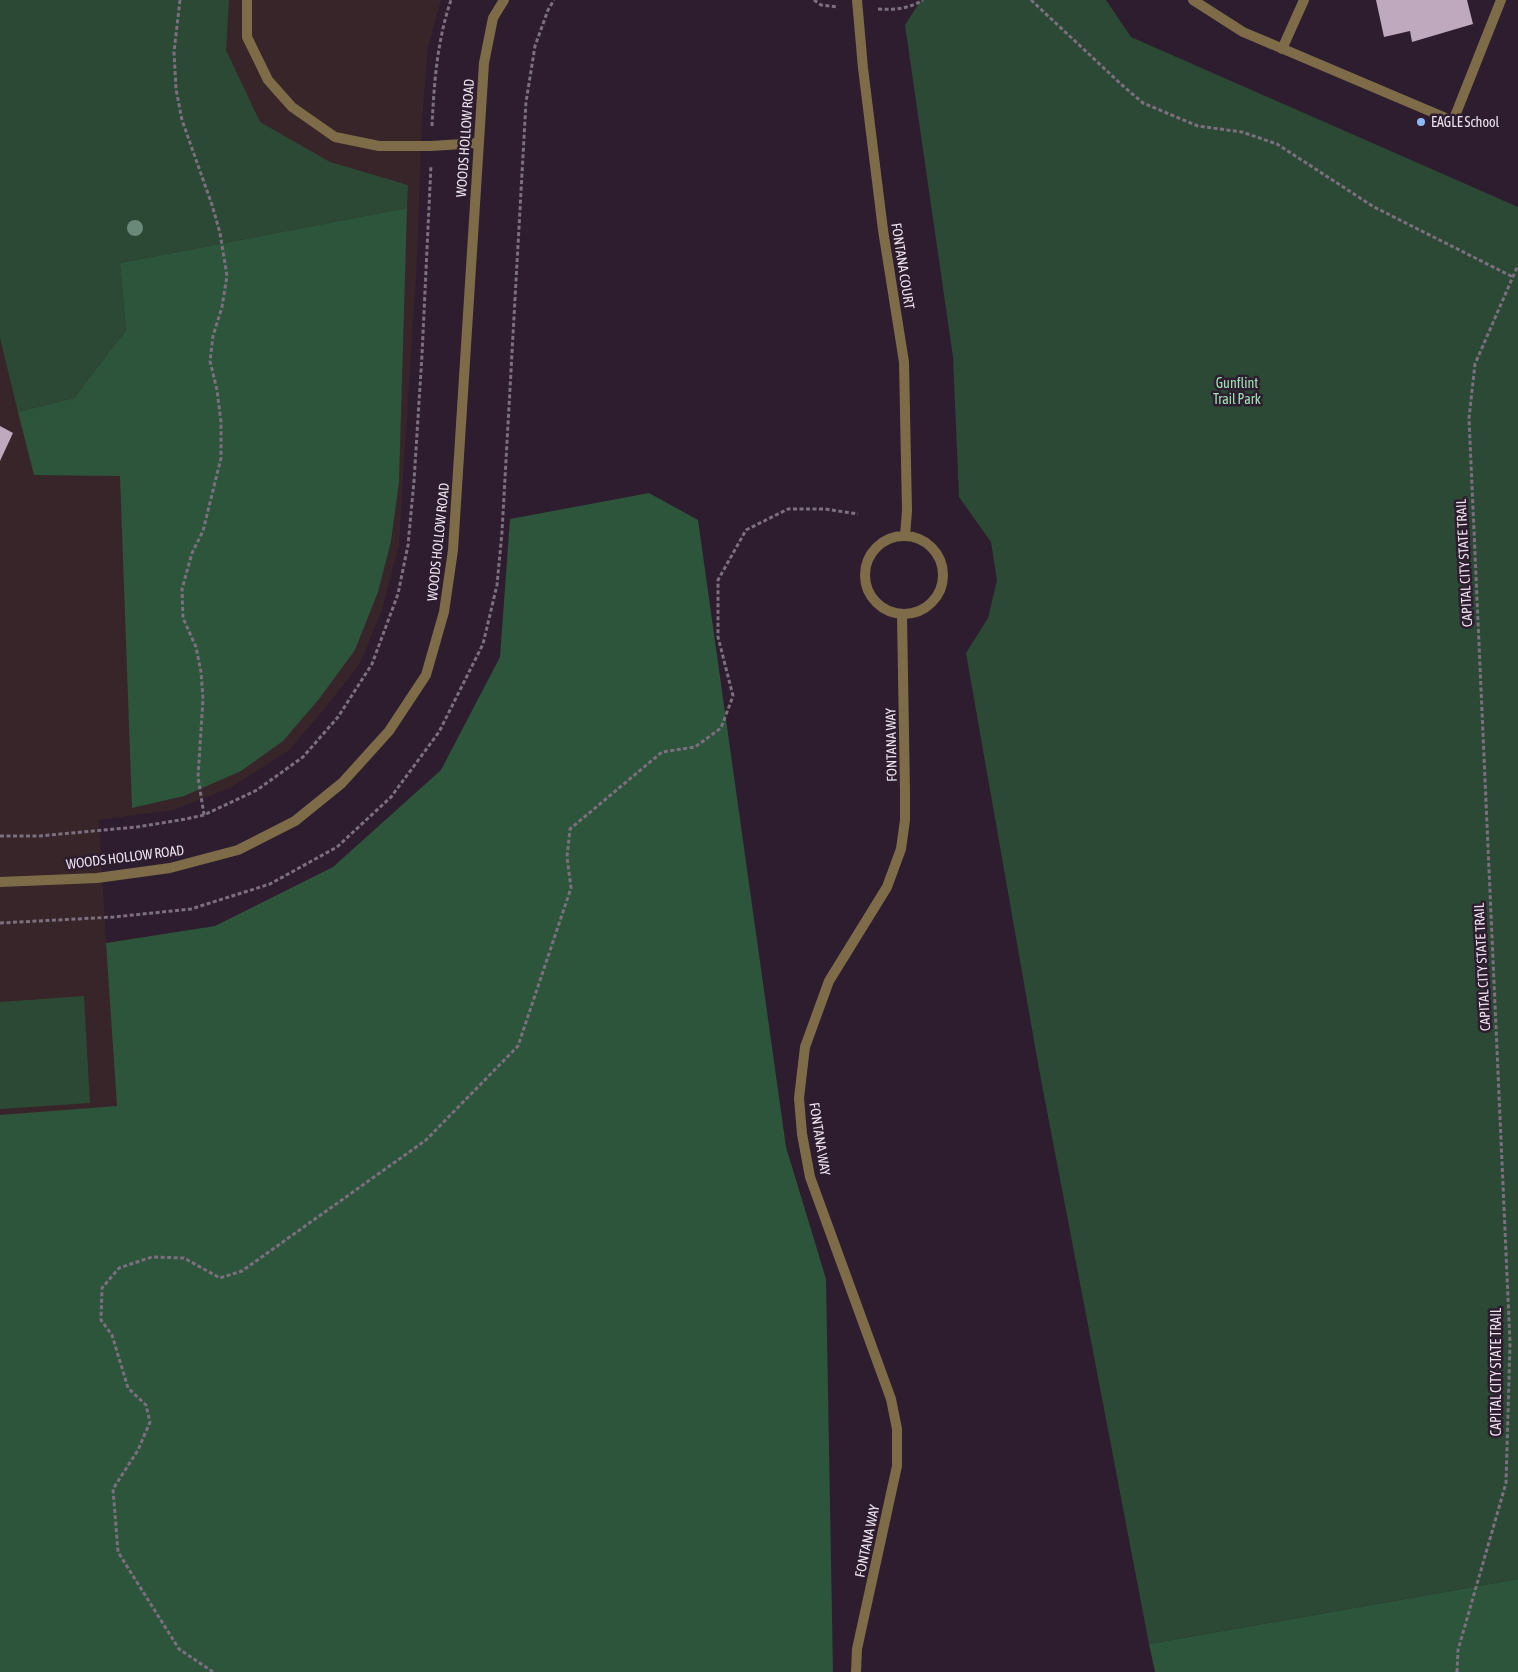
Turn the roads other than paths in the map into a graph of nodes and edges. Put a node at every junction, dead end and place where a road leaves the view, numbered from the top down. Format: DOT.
graph roads {
  1 [pos="247,0"];
  2 [pos="504,0"];
  3 [pos="857,0"];
  4 [pos="1193,0"];
  5 [pos="1304,0"];
  6 [pos="1501,0"];
  7 [pos="1282,48"];
  8 [pos="478,143"];
  9 [pos="905,536"];
  10 [pos="902,615"];
  11 [pos="0,882"];
  12 [pos="856,1672"];
  1 -- 8 [label="street"];
  2 -- 8 [label="street, WOODS HOLLOW ROAD"];
  3 -- 9 [label="street, FONTANA COURT"];
  4 -- 7 [label="street"];
  5 -- 7 [label="street"];
  6 -- 7 [label="street"];
  8 -- 11 [label="street, WOODS HOLLOW ROAD"];
  9 -- 10 [label="street"];
  9 -- 10 [label="street"];
  10 -- 12 [label="street, FONTANA WAY"];
}
